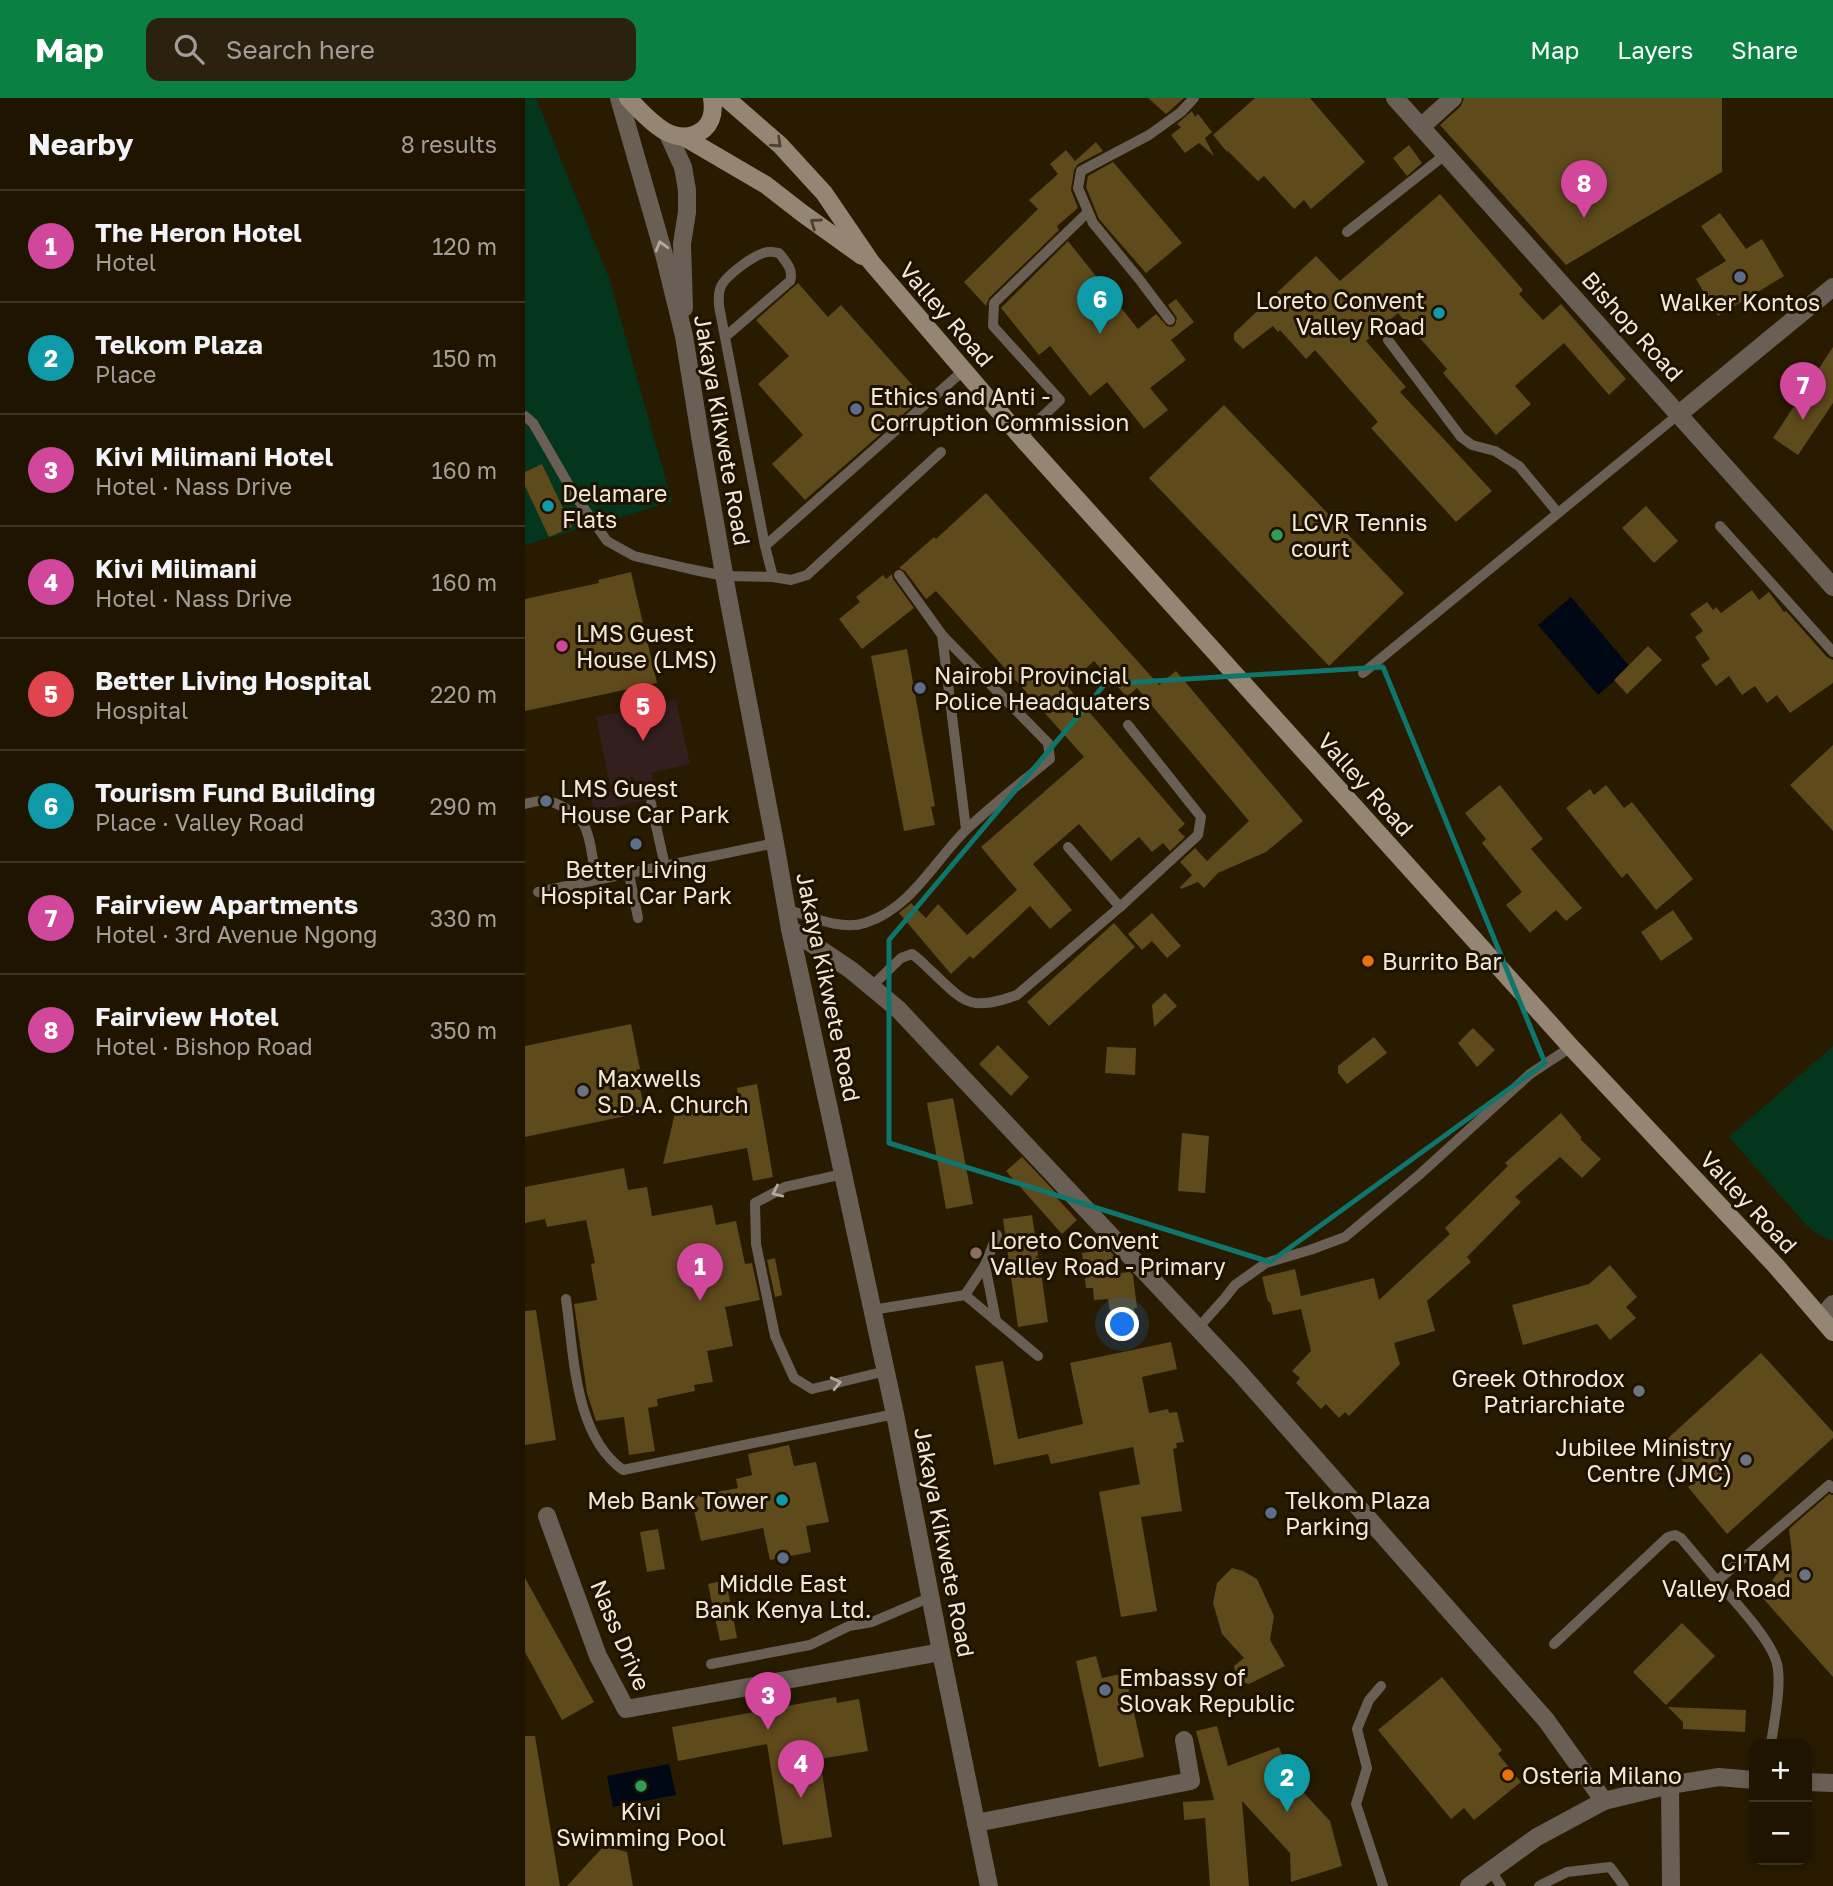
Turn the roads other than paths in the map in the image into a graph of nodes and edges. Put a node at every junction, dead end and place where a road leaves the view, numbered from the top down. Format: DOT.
graph roads {
  1 [pos="619,98"];
  2 [pos="628,98"];
  3 [pos="712,98"];
  4 [pos="726,98"];
  5 [pos="1194,98"];
  6 [pos="1395,98"];
  7 [pos="1453,98"];
  8 [pos="1421,127"];
  9 [pos="676,135"];
  10 [pos="1446,154"];
  11 [pos="1088,212"];
  12 [pos="1347,232"];
  13 [pos="870,262"];
  14 [pos="1833,288"];
  15 [pos="1170,320"];
  16 [pos="684,336"];
  17 [pos="726,337"];
  18 [pos="1388,340"];
  19 [pos="964,370"];
  20 [pos="1679,414"];
  21 [pos="525,416"];
  22 [pos="1021,437"];
  23 [pos="941,452"];
  24 [pos="1558,513"];
  25 [pos="1720,526"];
  26 [pos="765,546"];
  27 [pos="899,575"];
  28 [pos="724,576"];
  29 [pos="773,578"];
  30 [pos="1833,587"];
  31 [pos="942,635"];
  32 [pos="1833,652"];
  33 [pos="1363,673"];
  34 [pos="1128,725"];
  35 [pos="651,803"];
  36 [pos="525,804"];
  37 [pos="966,829"];
  38 [pos="775,843"];
  39 [pos="1068,847"];
  40 [pos="665,866"];
  41 [pos="629,874"];
  42 [pos="596,880"];
  43 [pos="537,892"];
  44 [pos="1119,907"];
  45 [pos="786,909"];
  46 [pos="638,918"];
  47 [pos="790,929"];
  48 [pos="871,987"];
  49 [pos="1571,1048"];
  50 [pos="843,1174"];
  51 [pos="997,1235"];
  52 [pos="985,1265"];
  53 [pos="965,1295"];
  54 [pos="566,1300"];
  55 [pos="872,1310"];
  56 [pos="1827,1310"];
  57 [pos="996,1321"];
  58 [pos="1198,1328"];
  59 [pos="1833,1332"];
  60 [pos="1038,1356"];
  61 [pos="886,1371"];
  62 [pos="895,1414"];
  63 [pos="1833,1488"];
  64 [pos="547,1516"];
  65 [pos="1717,1581"];
  66 [pos="931,1597"];
  67 [pos="1554,1644"];
  68 [pos="941,1652"];
  69 [pos="711,1664"];
  70 [pos="1381,1686"];
  71 [pos="1772,1739"];
  72 [pos="1184,1740"];
  73 [pos="1749,1780"];
  74 [pos="1812,1782"];
  75 [pos="1833,1783"];
  76 [pos="1669,1785"];
  77 [pos="1604,1801"];
  78 [pos="976,1824"];
  79 [pos="1496,1879"];
  80 [pos="1379,1884"];
  81 [pos="1474,1885"];
  82 [pos="989,1886"];
  83 [pos="1539,1886"];
  84 [pos="1624,1886"];
  85 [pos="1671,1886"];
  16 -- 1 [label="street, Jakaya Kikwete Road, one-way"];
  2 -- 9 [label="main road, Valley Road"];
  3 -- 9 [label="main road"];
  4 -- 13 [label="main road, Valley Road, one-way"];
  5 -- 11 [label="lane"];
  6 -- 8 [label="street, Bishop Road"];
  7 -- 8 [label="street"];
  8 -- 10 [label="street, Bishop Road"];
  13 -- 9 [label="main road, Valley Road, one-way"];
  9 -- 16 [label="street"];
  10 -- 12 [label="lane"];
  10 -- 20 [label="street, Bishop Road"];
  11 -- 15 [label="lane"];
  11 -- 22 [label="lane"];
  13 -- 19 [label="main road, Valley Road"];
  14 -- 20 [label="street"];
  16 -- 28 [label="street, Jakaya Kikwete Road"];
  17 -- 17 [label="lane"];
  17 -- 26 [label="lane"];
  18 -- 24 [label="lane"];
  19 -- 22 [label="main road, Valley Road"];
  19 -- 26 [label="lane"];
  20 -- 24 [label="lane"];
  20 -- 30 [label="street, Bishop Road"];
  21 -- 28 [label="lane"];
  22 -- 49 [label="main road, Valley Road"];
  23 -- 29 [label="lane"];
  24 -- 33 [label="lane"];
  25 -- 32 [label="lane"];
  26 -- 29 [label="lane"];
  27 -- 31 [label="lane"];
  28 -- 29 [label="lane"];
  28 -- 38 [label="street, Jakaya Kikwete Road"];
  31 -- 37 [label="lane"];
  31 -- 37 [label="lane"];
  34 -- 44 [label="lane"];
  35 -- 40 [label="lane"];
  36 -- 42 [label="lane"];
  37 -- 45 [label="lane"];
  38 -- 40 [label="lane"];
  38 -- 45 [label="street, Jakaya Kikwete Road"];
  39 -- 44 [label="lane"];
  40 -- 41 [label="lane"];
  41 -- 42 [label="lane"];
  41 -- 46 [label="lane"];
  42 -- 43 [label="lane"];
  44 -- 48 [label="lane"];
  45 -- 47 [label="street, Jakaya Kikwete Road"];
  47 -- 48 [label="street"];
  47 -- 50 [label="street, Jakaya Kikwete Road"];
  48 -- 58 [label="street"];
  49 -- 56 [label="main road, Valley Road"];
  49 -- 58 [label="lane"];
  50 -- 55 [label="street, Jakaya Kikwete Road"];
  50 -- 61 [label="lane, one-way"];
  51 -- 52 [label="lane"];
  52 -- 53 [label="lane"];
  52 -- 57 [label="lane"];
  53 -- 55 [label="lane"];
  53 -- 57 [label="lane"];
  54 -- 62 [label="lane"];
  55 -- 61 [label="street, Jakaya Kikwete Road"];
  56 -- 59 [label="main road, Valley Road"];
  57 -- 60 [label="lane"];
  58 -- 77 [label="street"];
  61 -- 62 [label="street, Jakaya Kikwete Road"];
  62 -- 66 [label="street, Jakaya Kikwete Road"];
  63 -- 65 [label="lane"];
  64 -- 68 [label="street, Nass Drive"];
  65 -- 67 [label="lane"];
  65 -- 71 [label="lane"];
  66 -- 68 [label="street, Jakaya Kikwete Road"];
  66 -- 69 [label="lane"];
  68 -- 78 [label="street, Jakaya Kikwete Road"];
  70 -- 80 [label="lane"];
  72 -- 78 [label="street"];
  73 -- 76 [label="street"];
  74 -- 75 [label="street"];
  76 -- 77 [label="street"];
  76 -- 85 [label="street"];
  77 -- 79 [label="street"];
  78 -- 82 [label="street, Jakaya Kikwete Road"];
  79 -- 81 [label="street"];
  83 -- 84 [label="lane"];
}
